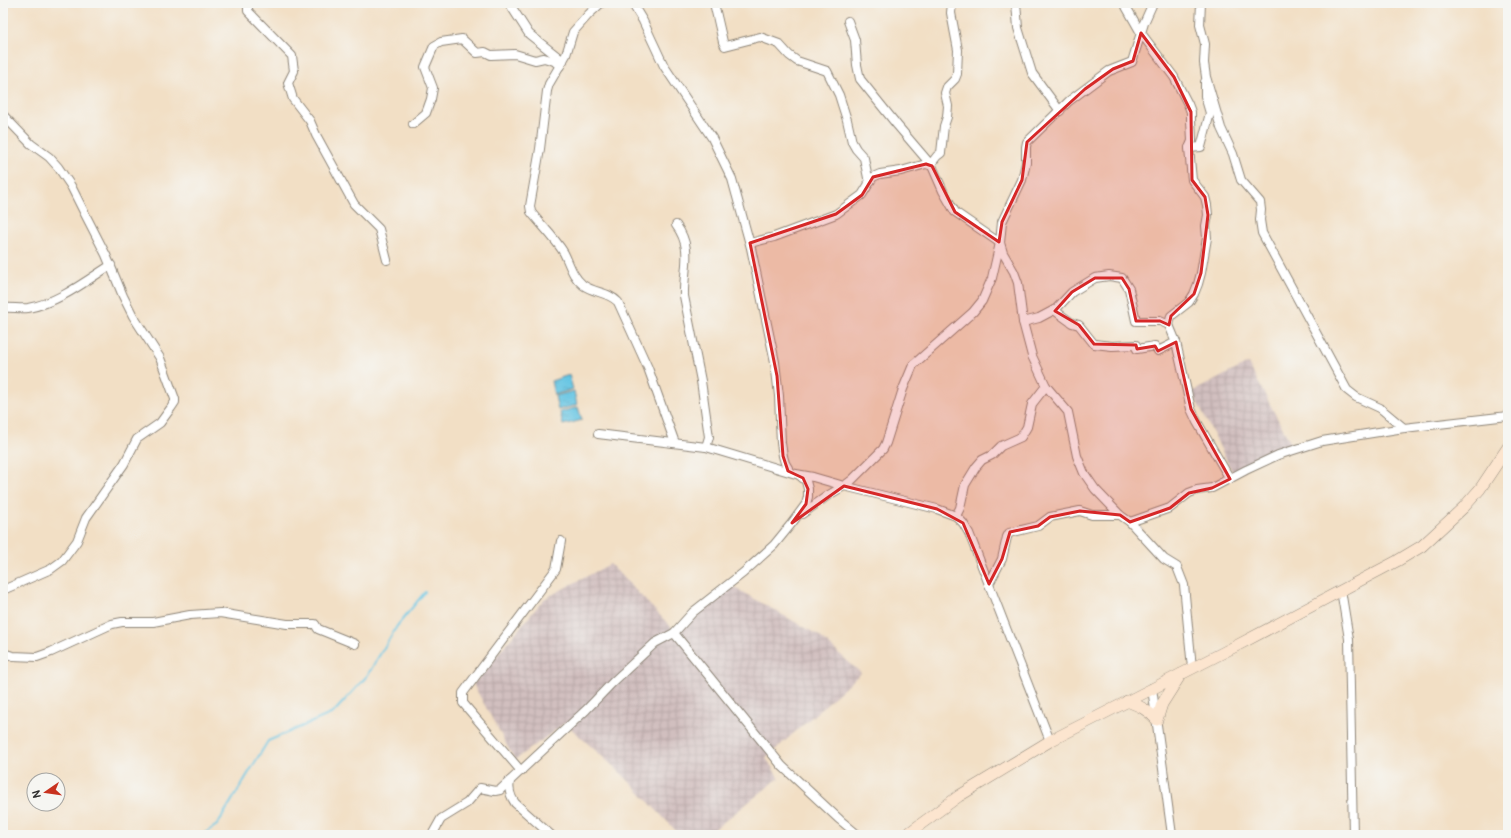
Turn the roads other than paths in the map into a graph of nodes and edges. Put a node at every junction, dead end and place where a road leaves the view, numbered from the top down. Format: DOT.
graph roads {
  1 [pos="248,3"];
  2 [pos="509,3"];
  3 [pos="601,3"];
  4 [pos="632,3"];
  5 [pos="714,3"];
  6 [pos="952,3"];
  7 [pos="1016,3"];
  8 [pos="1124,3"];
  9 [pos="1152,3"];
  10 [pos="1201,3"];
  11 [pos="848,21"];
  12 [pos="1141,33"];
  13 [pos="561,63"];
  14 [pos="1206,77"];
  15 [pos="1060,111"];
  16 [pos="3,115"];
  17 [pos="413,124"];
  18 [pos="1190,148"];
  19 [pos="930,165"];
  20 [pos="869,182"];
  21 [pos="676,225"];
  22 [pos="750,243"];
  23 [pos="1000,243"];
  24 [pos="387,260"];
  25 [pos="111,264"];
  26 [pos="3,308"];
  27 [pos="1054,310"];
  28 [pos="1023,322"];
  29 [pos="1169,325"];
  30 [pos="1176,342"];
  31 [pos="1046,386"];
  32 [pos="1508,416"];
  33 [pos="1404,428"];
  34 [pos="598,434"];
  35 [pos="675,443"];
  36 [pos="706,447"];
  37 [pos="1508,447"];
  38 [pos="792,473"];
  39 [pos="1230,479"];
  40 [pos="844,486"];
  41 [pos="1120,515"];
  42 [pos="956,516"];
  43 [pos="1130,522"];
  44 [pos="792,523"];
  45 [pos="561,542"];
  46 [pos="989,584"];
  47 [pos="3,590"];
  48 [pos="1341,590"];
  49 [pos="674,633"];
  50 [pos="356,644"];
  51 [pos="3,653"];
  52 [pos="1192,668"];
  53 [pos="1181,673"];
  54 [pos="1152,688"];
  55 [pos="1127,701"];
  56 [pos="1157,720"];
  57 [pos="1050,741"];
  58 [pos="521,771"];
  59 [pos="510,781"];
  60 [pos="432,835"];
  61 [pos="551,835"];
  62 [pos="858,835"];
  63 [pos="906,835"];
  64 [pos="1172,835"];
  65 [pos="1353,835"];
  1 -- 24 [label="street"];
  2 -- 13 [label="street"];
  3 -- 13 [label="street"];
  4 -- 22 [label="street"];
  5 -- 20 [label="street"];
  6 -- 19 [label="street"];
  7 -- 15 [label="street"];
  8 -- 12 [label="street"];
  9 -- 12 [label="street"];
  10 -- 14 [label="street"];
  11 -- 19 [label="street"];
  12 -- 15 [label="street"];
  12 -- 18 [label="street"];
  13 -- 17 [label="street"];
  13 -- 35 [label="street"];
  14 -- 18 [label="street"];
  14 -- 33 [label="street"];
  15 -- 23 [label="street"];
  16 -- 25 [label="street"];
  18 -- 29 [label="street"];
  19 -- 20 [label="street"];
  19 -- 23 [label="street"];
  20 -- 22 [label="street"];
  21 -- 36 [label="street"];
  22 -- 38 [label="street"];
  23 -- 28 [label="street"];
  23 -- 40 [label="street"];
  25 -- 26 [label="street"];
  25 -- 47 [label="street"];
  27 -- 28 [label="street"];
  27 -- 29 [label="street"];
  27 -- 30 [label="street"];
  28 -- 31 [label="street"];
  29 -- 30 [label="street"];
  30 -- 39 [label="street"];
  31 -- 41 [label="street"];
  31 -- 42 [label="street"];
  32 -- 33 [label="street"];
  33 -- 39 [label="street"];
  34 -- 35 [label="street"];
  35 -- 36 [label="street"];
  36 -- 38 [label="street"];
  37 -- 48 [label="main road"];
  38 -- 40 [label="street"];
  38 -- 44 [label="street"];
  39 -- 43 [label="street"];
  40 -- 42 [label="street"];
  40 -- 44 [label="street"];
  41 -- 43 [label="street"];
  41 -- 46 [label="street"];
  42 -- 46 [label="street"];
  43 -- 52 [label="street"];
  44 -- 49 [label="street"];
  45 -- 58 [label="street"];
  46 -- 57 [label="street"];
  48 -- 52 [label="main road"];
  48 -- 65 [label="street"];
  49 -- 58 [label="street"];
  49 -- 62 [label="street"];
  50 -- 51 [label="street"];
  52 -- 53 [label="main road"];
  53 -- 54 [label="main road"];
  53 -- 56 [label="main road"];
  54 -- 55 [label="main road"];
  54 -- 56 [label="street"];
  55 -- 56 [label="main road"];
  55 -- 57 [label="main road"];
  56 -- 64 [label="street"];
  57 -- 63 [label="main road"];
  58 -- 59 [label="street"];
  59 -- 60 [label="street"];
  59 -- 61 [label="street"];
}
